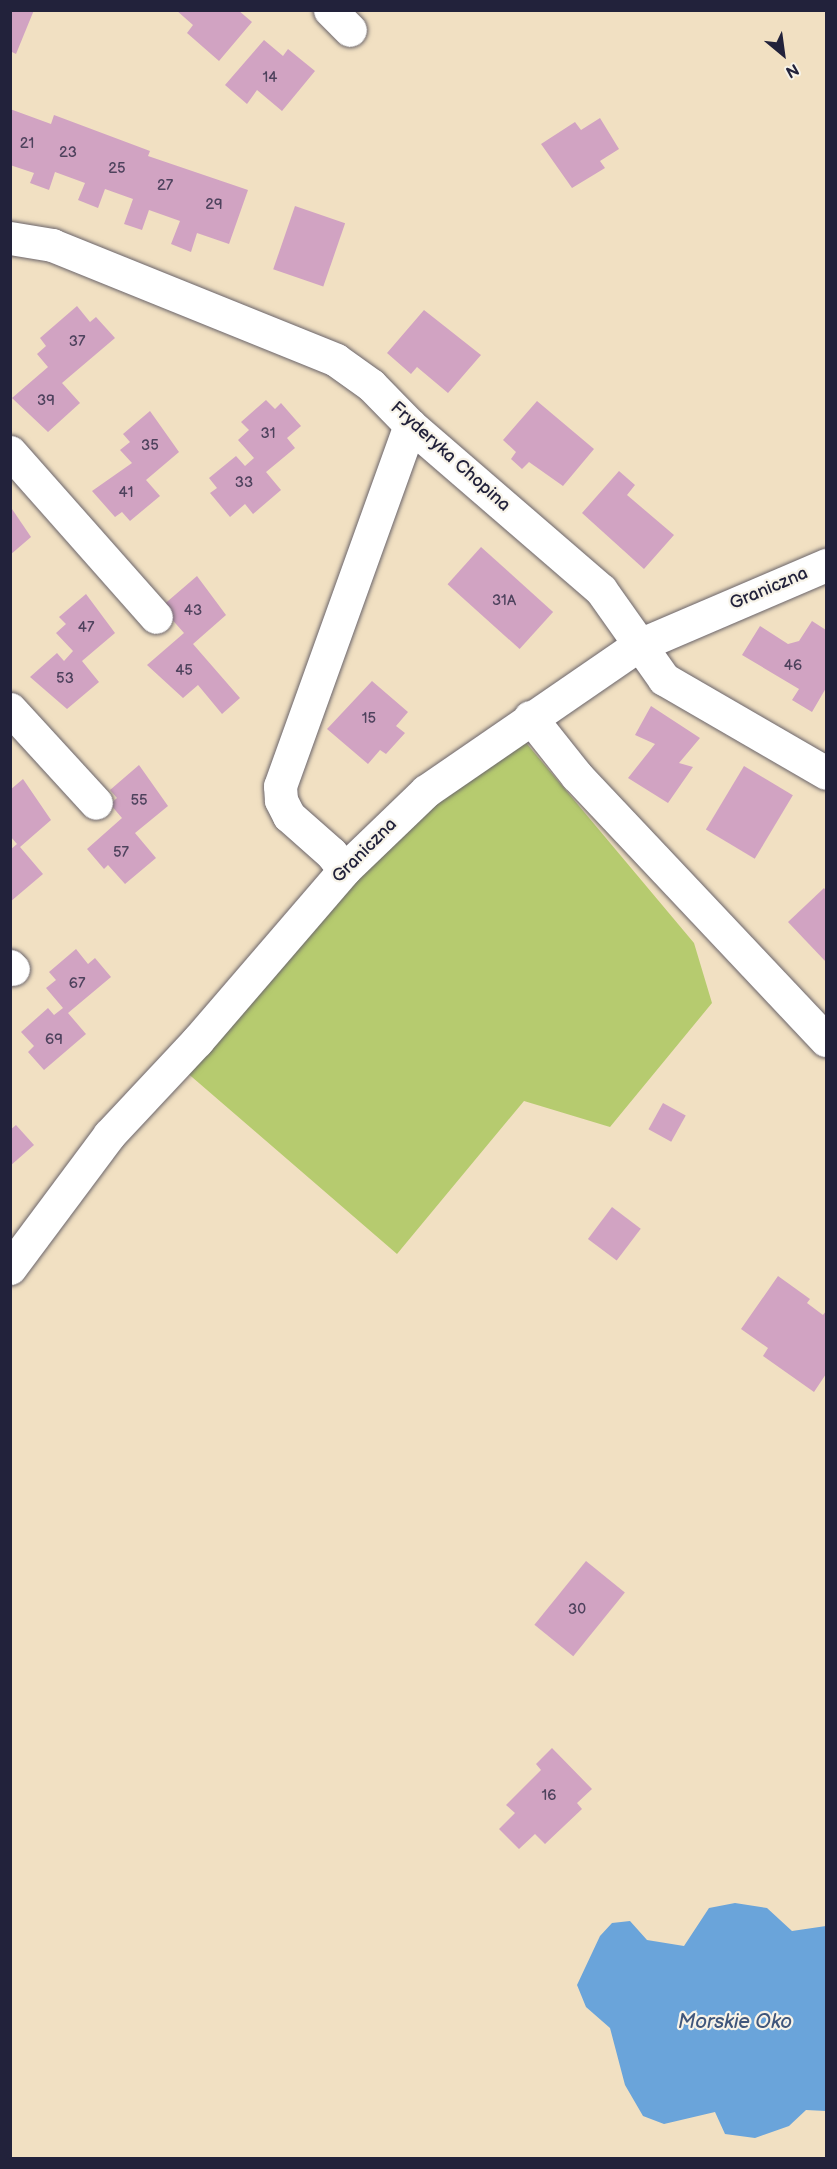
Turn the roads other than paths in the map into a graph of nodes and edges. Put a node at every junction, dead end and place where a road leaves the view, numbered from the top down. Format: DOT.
graph roads {
  1 [pos="10,238"];
  2 [pos="410,425"];
  3 [pos="10,452"];
  4 [pos="826,565"];
  5 [pos="156,618"];
  6 [pos="638,646"];
  7 [pos="10,709"];
  8 [pos="530,717"];
  9 [pos="826,773"];
  10 [pos="96,803"];
  11 [pos="344,870"];
  12 [pos="826,1040"];
  13 [pos="10,1268"];
  1 -- 2 [label="street, Fryderyka Chopina"];
  2 -- 6 [label="street, Fryderyka Chopina"];
  2 -- 11 [label="street"];
  3 -- 5 [label="street"];
  4 -- 6 [label="street, Graniczna"];
  6 -- 8 [label="street, Graniczna"];
  6 -- 9 [label="street, Fryderyka Chopina"];
  7 -- 10 [label="street"];
  8 -- 11 [label="street, Graniczna"];
  8 -- 12 [label="street"];
  11 -- 13 [label="street, Graniczna"];
}
